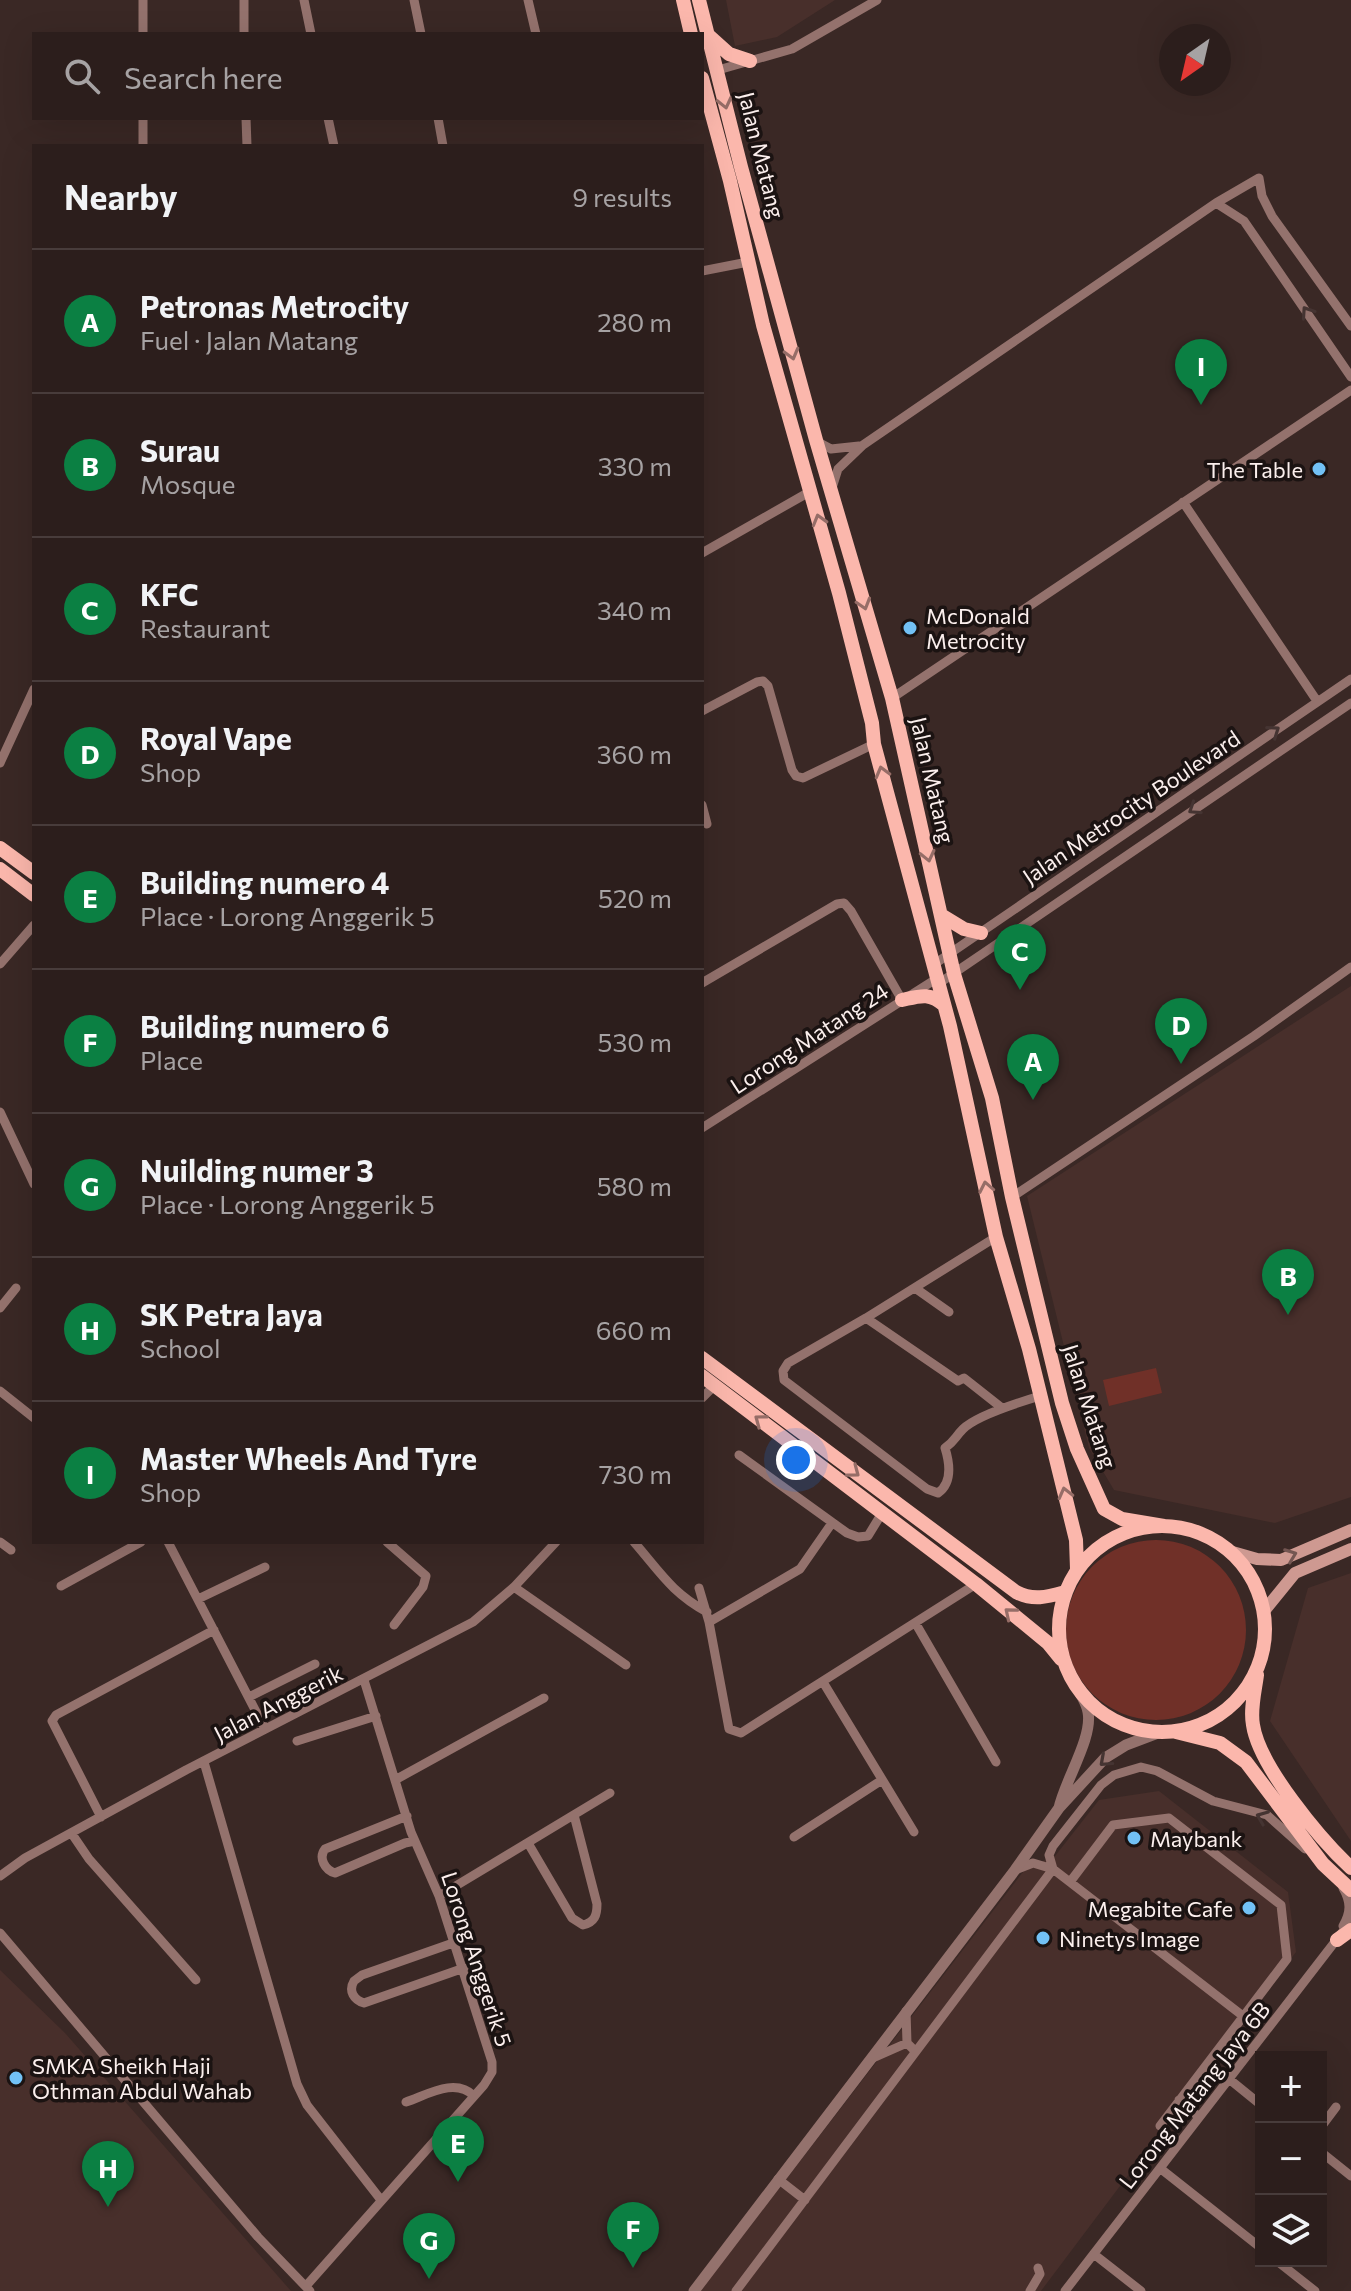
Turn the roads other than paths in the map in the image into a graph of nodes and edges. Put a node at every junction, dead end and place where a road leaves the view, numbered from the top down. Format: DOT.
graph roads {
  1 [pos="143,0"];
  2 [pos="244,0"];
  3 [pos="304,0"];
  4 [pos="414,0"];
  5 [pos="528,0"];
  6 [pos="683,0"];
  7 [pos="699,0"];
  8 [pos="877,0"];
  9 [pos="143,32"];
  10 [pos="244,32"];
  11 [pos="311,32"];
  12 [pos="421,32"];
  13 [pos="536,32"];
  14 [pos="691,32"];
  15 [pos="709,36"];
  16 [pos="750,61"];
  17 [pos="718,70"];
  18 [pos="704,84"];
  19 [pos="710,103"];
  20 [pos="143,120"];
  21 [pos="246,120"];
  22 [pos="328,120"];
  23 [pos="438,120"];
  24 [pos="143,144"];
  25 [pos="247,144"];
  26 [pos="334,144"];
  27 [pos="443,144"];
  28 [pos="1216,203"];
  29 [pos="748,262"];
  30 [pos="704,271"];
  31 [pos="1351,326"];
  32 [pos="1351,377"];
  33 [pos="1351,390"];
  34 [pos="816,440"];
  35 [pos="863,445"];
  36 [pos="811,491"];
  37 [pos="830,492"];
  38 [pos="1183,502"];
  39 [pos="704,552"];
  40 [pos="1351,679"];
  41 [pos="32,693"];
  42 [pos="892,698"];
  43 [pos="1317,701"];
  44 [pos="1351,703"];
  45 [pos="704,710"];
  46 [pos="874,744"];
  47 [pos="0,763"];
  48 [pos="704,813"];
  49 [pos="707,824"];
  50 [pos="0,848"];
  51 [pos="0,869"];
  52 [pos="1071,869"];
  53 [pos="32,872"];
  54 [pos="1081,884"];
  55 [pos="32,893"];
  56 [pos="941,915"];
  57 [pos="32,927"];
  58 [pos="981,933"];
  59 [pos="950,955"];
  60 [pos="0,964"];
  61 [pos="1351,967"];
  62 [pos="954,974"];
  63 [pos="935,976"];
  64 [pos="704,982"];
  65 [pos="902,1000"];
  66 [pos="944,1005"];
  67 [pos="0,1112"];
  68 [pos="704,1127"];
  69 [pos="32,1180"];
  70 [pos="1012,1197"];
  71 [pos="996,1237"];
  72 [pos="16,1288"];
  73 [pos="915,1288"];
  74 [pos="0,1308"];
  75 [pos="949,1312"];
  76 [pos="866,1318"];
  77 [pos="704,1360"];
  78 [pos="708,1381"];
  79 [pos="0,1391"];
  80 [pos="1040,1396"];
  81 [pos="1002,1408"];
  82 [pos="32,1416"];
  83 [pos="739,1455"];
  84 [pos="882,1513"];
  85 [pos="832,1523"];
  86 [pos="1164,1526"];
  87 [pos="1351,1530"];
  88 [pos="0,1542"];
  89 [pos="137,1544"];
  90 [pos="169,1544"];
  91 [pos="389,1544"];
  92 [pos="554,1544"];
  93 [pos="636,1544"];
  94 [pos="1351,1549"];
  95 [pos="11,1550"];
  96 [pos="1229,1551"];
  97 [pos="265,1567"];
  98 [pos="1077,1569"];
  99 [pos="976,1584"];
  100 [pos="61,1586"];
  101 [pos="514,1587"];
  102 [pos="699,1588"];
  103 [pos="1065,1592"];
  104 [pos="198,1599"];
  105 [pos="1264,1611"];
  106 [pos="708,1617"];
  107 [pos="916,1624"];
  108 [pos="394,1625"];
  109 [pos="214,1630"];
  110 [pos="315,1664"];
  111 [pos="626,1665"];
  112 [pos="1066,1666"];
  113 [pos="1258,1667"];
  114 [pos="364,1680"];
  115 [pos="823,1682"];
  116 [pos="1078,1688"];
  117 [pos="249,1697"];
  118 [pos="544,1698"];
  119 [pos="376,1716"];
  120 [pos="265,1729"];
  121 [pos="1168,1731"];
  122 [pos="297,1741"];
  123 [pos="204,1762"];
  124 [pos="996,1762"];
  125 [pos="395,1780"];
  126 [pos="882,1780"];
  127 [pos="610,1793"];
  128 [pos="1295,1803"];
  129 [pos="1059,1808"];
  130 [pos="574,1815"];
  131 [pos="407,1816"];
  132 [pos="101,1817"];
  133 [pos="914,1832"];
  134 [pos="72,1834"];
  135 [pos="794,1837"];
  136 [pos="415,1841"];
  137 [pos="528,1843"];
  138 [pos="1323,1864"];
  139 [pos="1351,1868"];
  140 [pos="1053,1869"];
  141 [pos="1015,1870"];
  142 [pos="0,1876"];
  143 [pos="1335,1876"];
  144 [pos="1351,1878"];
  145 [pos="1070,1882"];
  146 [pos="1351,1890"];
  147 [pos="439,1896"];
  148 [pos="1351,1921"];
  149 [pos="1351,1930"];
  150 [pos="0,1933"];
  151 [pos="1337,1940"];
  152 [pos="453,1943"];
  153 [pos="464,1968"];
  154 [pos="196,1980"];
  155 [pos="906,2011"];
  156 [pos="1243,2016"];
  157 [pos="907,2043"];
  158 [pos="915,2051"];
  159 [pos="870,2059"];
  160 [pos="1229,2079"];
  161 [pos="474,2096"];
  162 [pos="1179,2100"];
  163 [pos="1255,2100"];
  164 [pos="406,2102"];
  165 [pos="1336,2107"];
  166 [pos="1199,2117"];
  167 [pos="1324,2123"];
  168 [pos="1160,2126"];
  169 [pos="1327,2157"];
  170 [pos="1161,2169"];
  171 [pos="1351,2176"];
  172 [pos="778,2179"];
  173 [pos="381,2200"];
  174 [pos="805,2200"];
  175 [pos="1255,2243"];
  176 [pos="1095,2255"];
  177 [pos="1285,2267"];
  178 [pos="1038,2268"];
  179 [pos="308,2289"];
  180 [pos="694,2291"];
  181 [pos="736,2291"];
  182 [pos="1030,2291"];
  183 [pos="1065,2291"];
  184 [pos="1141,2291"];
  185 [pos="1315,2291"];
  1 -- 9 [label="street"];
  2 -- 10 [label="street"];
  3 -- 11 [label="street"];
  4 -- 12 [label="street"];
  5 -- 13 [label="street"];
  6 -- 14 [label="main road"];
  7 -- 15 [label="main road, Jalan Matang"];
  8 -- 16 [label="street"];
  15 -- 16 [label="main road"];
  15 -- 17 [label="main road, Jalan Matang"];
  16 -- 17 [label="street"];
  17 -- 19 [label="main road"];
  17 -- 34 [label="main road, Jalan Matang, one-way"];
  18 -- 19 [label="main road, Jalan Matang"];
  19 -- 29 [label="main road, Jalan Matang"];
  20 -- 24 [label="street"];
  21 -- 25 [label="street"];
  22 -- 26 [label="street"];
  23 -- 27 [label="street"];
  28 -- 31 [label="street"];
  32 -- 28 [label="street, one-way"];
  28 -- 35 [label="street"];
  29 -- 30 [label="street"];
  29 -- 36 [label="main road, Jalan Matang"];
  33 -- 38 [label="street"];
  34 -- 35 [label="street"];
  34 -- 37 [label="main road, Jalan Matang"];
  35 -- 37 [label="street"];
  36 -- 39 [label="street"];
  46 -- 36 [label="main road, Jalan Matang, one-way"];
  37 -- 42 [label="main road, Jalan Matang, one-way"];
  38 -- 42 [label="street"];
  38 -- 43 [label="street"];
  40 -- 43 [label="street, Jalan Metrocity Boulevard"];
  41 -- 47 [label="street"];
  42 -- 56 [label="main road, Jalan Matang, one-way"];
  52 -- 43 [label="street, Jalan Metrocity Boulevard, one-way"];
  44 -- 54 [label="street, Jalan Metrocity Boulevard, one-way"];
  45 -- 46 [label="street"];
  63 -- 46 [label="main road, Jalan Matang, one-way"];
  48 -- 49 [label="street"];
  50 -- 53 [label="main road"];
  51 -- 55 [label="main road"];
  52 -- 54 [label="street"];
  52 -- 58 [label="street, Jalan Metrocity Boulevard"];
  54 -- 62 [label="street, Jalan Metrocity Boulevard"];
  56 -- 58 [label="main road"];
  56 -- 59 [label="main road, Jalan Matang"];
  57 -- 60 [label="street"];
  58 -- 59 [label="street, Jalan Metrocity Boulevard"];
  59 -- 62 [label="main road, Jalan Matang"];
  59 -- 63 [label="street, Jalan Metrocity Boulevard"];
  61 -- 70 [label="street"];
  62 -- 63 [label="street, Jalan Metrocity Boulevard"];
  62 -- 70 [label="main road, Jalan Matang"];
  63 -- 65 [label="street, Lorong Matang 24"];
  63 -- 66 [label="main road, Jalan Matang"];
  64 -- 65 [label="street"];
  65 -- 66 [label="main road"];
  65 -- 68 [label="street, Lorong Matang 24"];
  71 -- 66 [label="main road, Jalan Matang, one-way"];
  67 -- 69 [label="street"];
  70 -- 86 [label="main road, Jalan Matang"];
  71 -- 73 [label="street"];
  71 -- 80 [label="main road, Jalan Matang"];
  72 -- 74 [label="street"];
  73 -- 75 [label="street"];
  73 -- 76 [label="street"];
  76 -- 81 [label="street"];
  76 -- 81 [label="street"];
  77 -- 103 [label="main road, one-way"];
  84 -- 78 [label="main road, one-way"];
  79 -- 82 [label="street"];
  80 -- 81 [label="street"];
  98 -- 80 [label="main road, Jalan Matang, one-way"];
  83 -- 85 [label="street"];
  84 -- 85 [label="street"];
  84 -- 99 [label="main road"];
  85 -- 106 [label="street"];
  86 -- 96 [label="main road"];
  86 -- 98 [label="main road"];
  96 -- 87 [label="main road, one-way"];
  88 -- 95 [label="street"];
  89 -- 100 [label="street"];
  90 -- 104 [label="street"];
  91 -- 108 [label="street"];
  92 -- 101 [label="street, Jalan Anggerik"];
  93 -- 106 [label="street"];
  94 -- 105 [label="main road"];
  96 -- 105 [label="main road"];
  97 -- 104 [label="street"];
  98 -- 103 [label="main road"];
  99 -- 107 [label="street"];
  112 -- 99 [label="main road, one-way"];
  101 -- 111 [label="street"];
  101 -- 114 [label="street, Jalan Anggerik"];
  102 -- 106 [label="street"];
  103 -- 112 [label="main road"];
  104 -- 109 [label="street"];
  105 -- 113 [label="main road"];
  106 -- 115 [label="street"];
  107 -- 115 [label="street"];
  107 -- 124 [label="street"];
  109 -- 117 [label="street"];
  109 -- 132 [label="street"];
  110 -- 117 [label="street"];
  112 -- 116 [label="main road"];
  113 -- 121 [label="main road"];
  113 -- 128 [label="main road"];
  114 -- 119 [label="street, Lorong Anggerik 5"];
  114 -- 120 [label="street, Jalan Anggerik"];
  115 -- 126 [label="street"];
  116 -- 121 [label="main road"];
  116 -- 129 [label="street"];
  117 -- 120 [label="street"];
  118 -- 125 [label="street"];
  119 -- 122 [label="street"];
  119 -- 125 [label="street, Lorong Anggerik 5"];
  120 -- 123 [label="street, Jalan Anggerik"];
  121 -- 129 [label="street, one-way"];
  121 -- 138 [label="main road"];
  123 -- 132 [label="street, Jalan Anggerik"];
  123 -- 173 [label="street"];
  125 -- 131 [label="street, Lorong Anggerik 5"];
  126 -- 133 [label="street"];
  126 -- 135 [label="street"];
  127 -- 130 [label="street"];
  128 -- 139 [label="main road"];
  128 -- 144 [label="main road"];
  129 -- 141 [label="street"];
  130 -- 137 [label="street"];
  130 -- 137 [label="street"];
  131 -- 136 [label="street, Lorong Anggerik 5"];
  131 -- 136 [label="street"];
  132 -- 134 [label="street, Jalan Anggerik"];
  134 -- 142 [label="street, Jalan Anggerik"];
  134 -- 154 [label="street"];
  136 -- 147 [label="street, Lorong Anggerik 5"];
  137 -- 147 [label="street"];
  138 -- 140 [label="street, one-way"];
  138 -- 143 [label="main road"];
  140 -- 141 [label="street"];
  140 -- 145 [label="street"];
  140 -- 158 [label="street"];
  141 -- 155 [label="street"];
  143 -- 146 [label="main road"];
  143 -- 151 [label="street"];
  145 -- 156 [label="street"];
  145 -- 156 [label="street"];
  147 -- 152 [label="street, Lorong Anggerik 5"];
  148 -- 151 [label="street, Lorong Matang Jaya 6B"];
  149 -- 151 [label="main road"];
  150 -- 179 [label="street"];
  151 -- 160 [label="street, Lorong Matang Jaya 6B"];
  152 -- 153 [label="street, Lorong Anggerik 5"];
  152 -- 153 [label="street"];
  153 -- 161 [label="street, Lorong Anggerik 5"];
  155 -- 157 [label="street"];
  155 -- 159 [label="street"];
  156 -- 162 [label="street"];
  157 -- 158 [label="street"];
  157 -- 159 [label="street"];
  158 -- 174 [label="street"];
  159 -- 172 [label="street"];
  160 -- 163 [label="street"];
  160 -- 166 [label="street, Lorong Matang Jaya 6B"];
  161 -- 164 [label="street"];
  161 -- 173 [label="street, Lorong Anggerik 5"];
  162 -- 166 [label="street"];
  162 -- 168 [label="street"];
  165 -- 167 [label="street"];
  166 -- 170 [label="street, Lorong Matang Jaya 6B"];
  169 -- 171 [label="street"];
  170 -- 175 [label="street"];
  170 -- 176 [label="street, Lorong Matang Jaya 6B"];
  172 -- 174 [label="street"];
  172 -- 180 [label="street"];
  173 -- 179 [label="street, Lorong Anggerik 5"];
  174 -- 181 [label="street"];
  176 -- 183 [label="street, Lorong Matang Jaya 6B"];
  176 -- 184 [label="street"];
  177 -- 185 [label="street"];
  178 -- 182 [label="street"];
}
